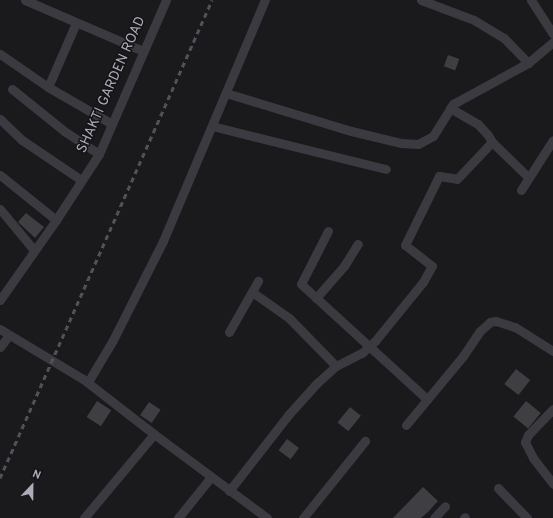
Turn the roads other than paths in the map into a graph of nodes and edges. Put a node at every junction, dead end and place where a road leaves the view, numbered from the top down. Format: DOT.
graph roads {
  1 [pos="25,0"];
  2 [pos="166,0"];
  3 [pos="265,0"];
  4 [pos="421,0"];
  5 [pos="530,0"];
  6 [pos="76,23"];
  7 [pos="553,34"];
  8 [pos="553,42"];
  9 [pos="143,51"];
  10 [pos="0,54"];
  11 [pos="528,63"];
  12 [pos="48,86"];
  13 [pos="12,89"];
  14 [pos="226,93"];
  15 [pos="450,108"];
  16 [pos="0,119"];
  17 [pos="112,124"];
  18 [pos="212,126"];
  19 [pos="553,140"];
  20 [pos="492,142"];
  21 [pos="99,154"];
  22 [pos="386,169"];
  23 [pos="0,175"];
  24 [pos="528,177"];
  25 [pos="81,180"];
  26 [pos="521,190"];
  27 [pos="0,209"];
  28 [pos="56,220"];
  29 [pos="328,231"];
  30 [pos="358,244"];
  31 [pos="34,250"];
  32 [pos="258,281"];
  33 [pos="252,292"];
  34 [pos="316,298"];
  35 [pos="0,300"];
  36 [pos="0,329"];
  37 [pos="229,332"];
  38 [pos="9,335"];
  39 [pos="0,346"];
  40 [pos="369,347"];
  41 [pos="553,351"];
  42 [pos="336,366"];
  43 [pos="88,382"];
  44 [pos="427,399"];
  45 [pos="553,409"];
  46 [pos="406,425"];
  47 [pos="154,434"];
  48 [pos="365,441"];
  49 [pos="211,477"];
  50 [pos="553,484"];
  51 [pos="498,488"];
  52 [pos="229,491"];
  53 [pos="445,506"];
  54 [pos="84,518"];
  55 [pos="178,518"];
  56 [pos="267,518"];
  57 [pos="303,518"];
  58 [pos="434,518"];
  59 [pos="527,518"];
  1 -- 6 [label="street"];
  2 -- 9 [label="street, SHAKTI GARDEN ROAD"];
  3 -- 14 [label="street"];
  4 -- 11 [label="street"];
  5 -- 7 [label="street"];
  6 -- 9 [label="street"];
  6 -- 12 [label="street"];
  8 -- 11 [label="street"];
  9 -- 17 [label="street, SHAKTI GARDEN ROAD"];
  10 -- 12 [label="street"];
  11 -- 15 [label="street"];
  12 -- 17 [label="street"];
  13 -- 21 [label="street"];
  14 -- 15 [label="street"];
  14 -- 18 [label="street"];
  15 -- 20 [label="street"];
  16 -- 25 [label="street"];
  17 -- 21 [label="street, SHAKTI GARDEN ROAD"];
  18 -- 22 [label="street"];
  18 -- 43 [label="street"];
  19 -- 24 [label="street"];
  20 -- 24 [label="street"];
  20 -- 40 [label="street"];
  21 -- 25 [label="street, SHAKTI GARDEN ROAD"];
  23 -- 28 [label="street"];
  24 -- 26 [label="street"];
  25 -- 28 [label="street, SHAKTI GARDEN ROAD"];
  27 -- 31 [label="street"];
  28 -- 31 [label="street, SHAKTI GARDEN ROAD"];
  29 -- 34 [label="street"];
  30 -- 34 [label="street"];
  31 -- 35 [label="street, SHAKTI GARDEN ROAD"];
  32 -- 33 [label="street"];
  33 -- 37 [label="street"];
  33 -- 42 [label="street"];
  34 -- 40 [label="street"];
  36 -- 38 [label="street"];
  38 -- 39 [label="street"];
  38 -- 43 [label="street"];
  40 -- 42 [label="street"];
  40 -- 44 [label="street"];
  41 -- 44 [label="street"];
  42 -- 52 [label="street"];
  43 -- 47 [label="street"];
  44 -- 46 [label="street"];
  45 -- 50 [label="street"];
  47 -- 49 [label="street"];
  47 -- 54 [label="street"];
  48 -- 57 [label="street"];
  49 -- 52 [label="street"];
  49 -- 55 [label="street"];
  51 -- 59 [label="street"];
  52 -- 56 [label="street"];
  53 -- 58 [label="street"];
}
